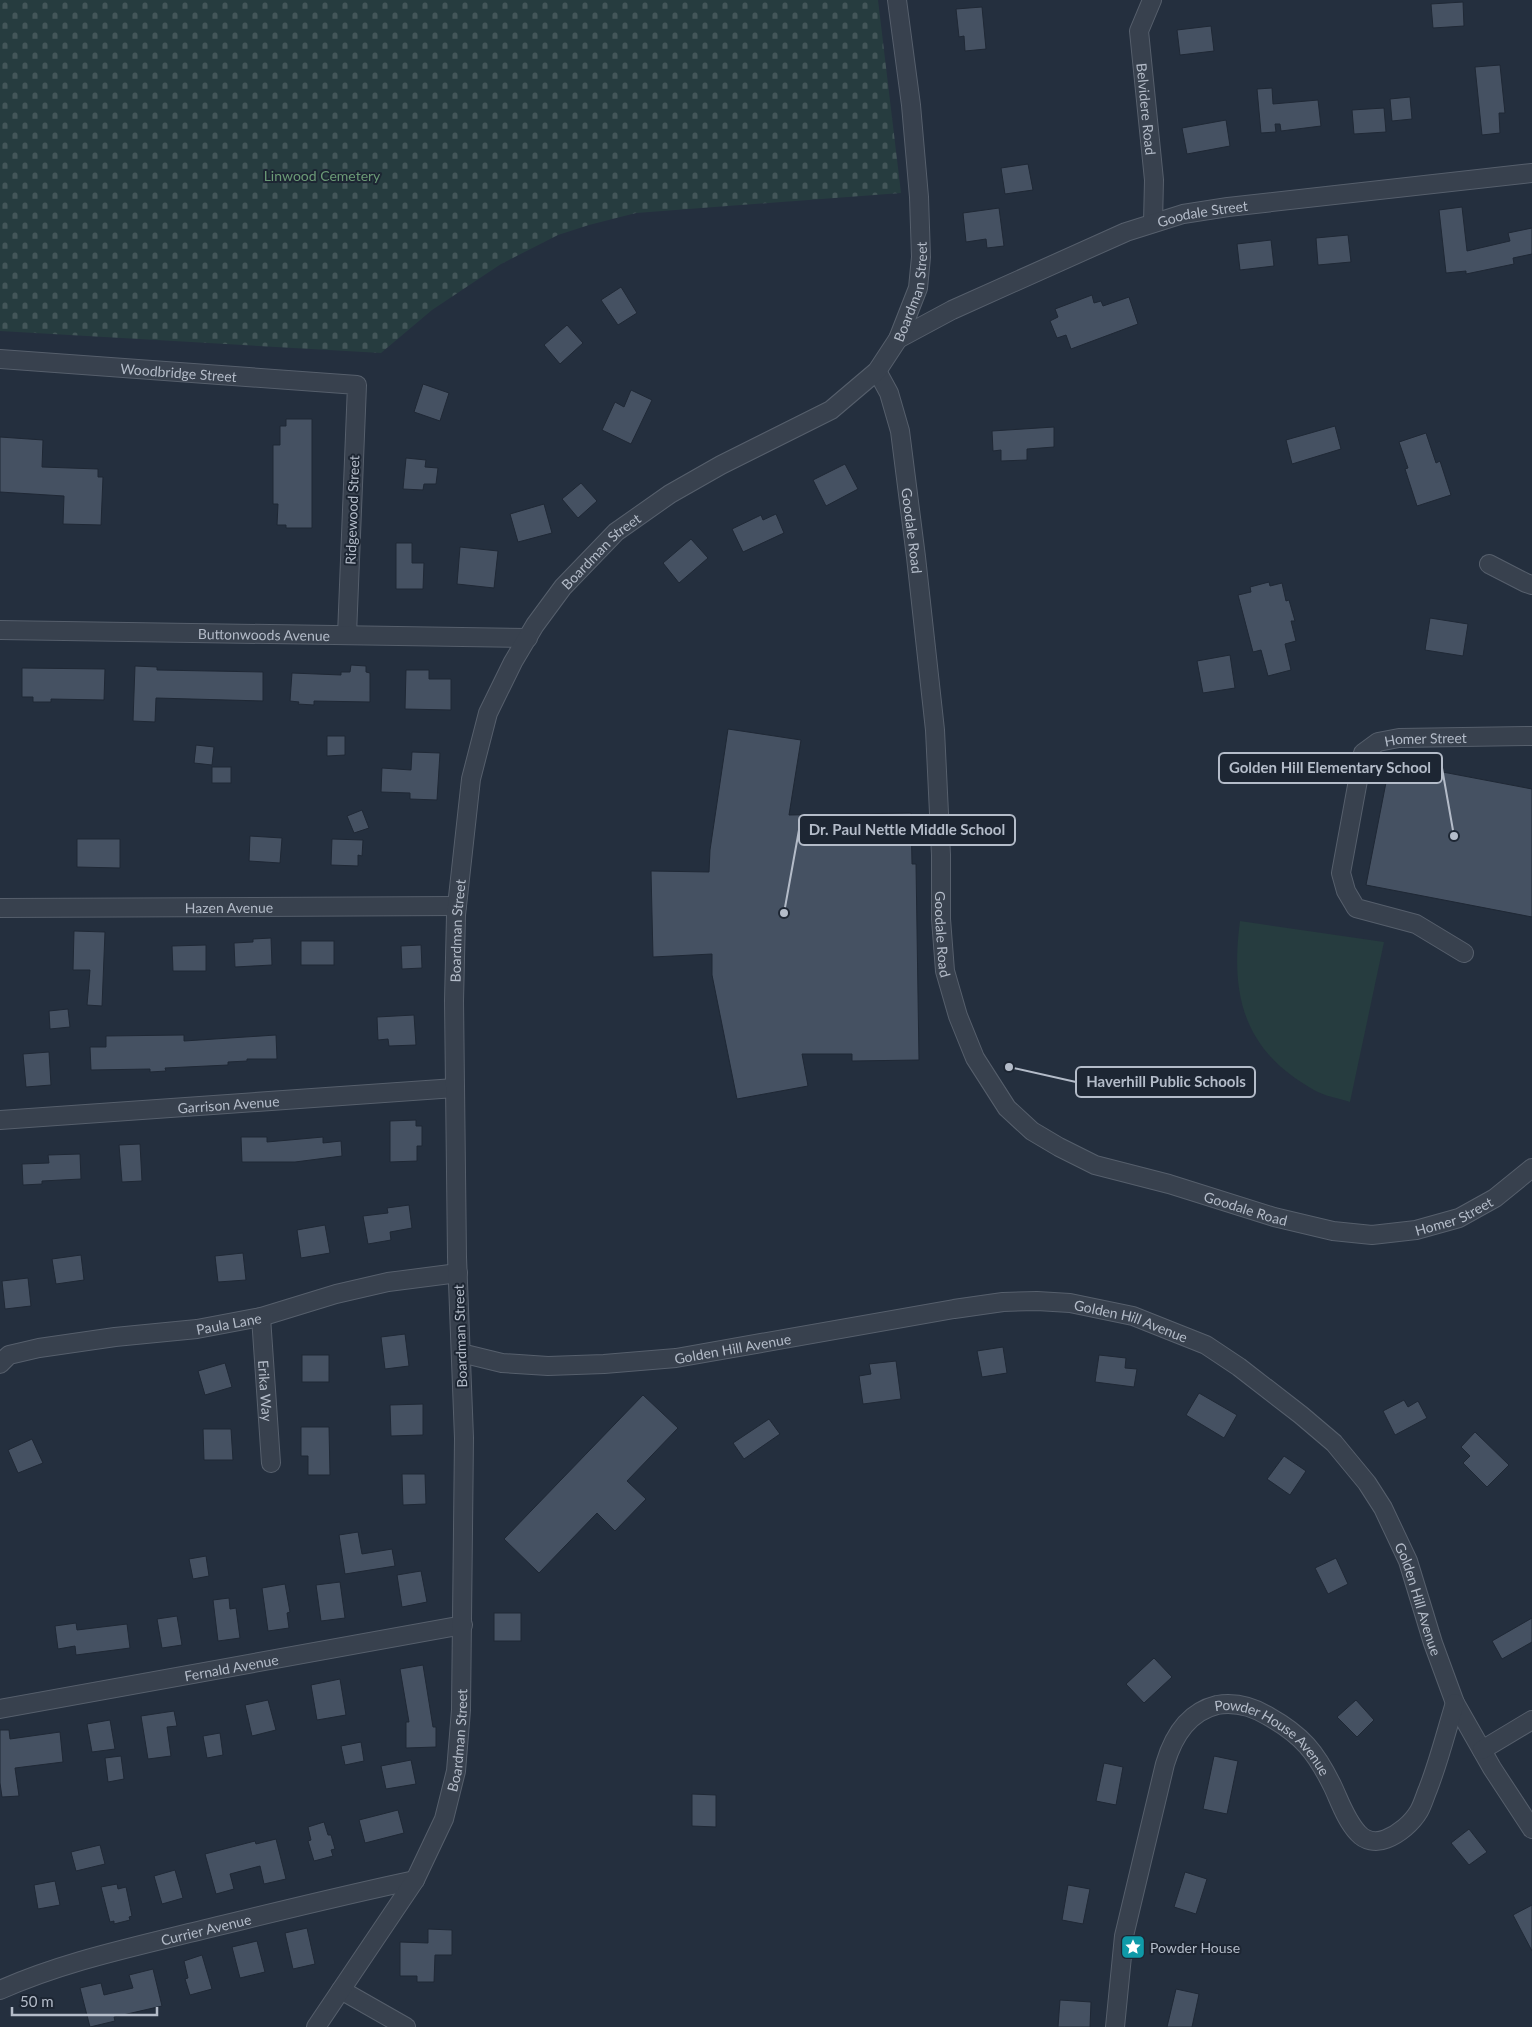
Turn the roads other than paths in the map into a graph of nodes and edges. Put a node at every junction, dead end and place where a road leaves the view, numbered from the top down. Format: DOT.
graph roads {
  1 [pos="897,0"];
  2 [pos="1152,0"];
  3 [pos="1532,173"];
  4 [pos="1153,223"];
  5 [pos="898,339"];
  6 [pos="0,359"];
  7 [pos="877,370"];
  8 [pos="357,384"];
  9 [pos="1489,564"];
  10 [pos="1532,585"];
  11 [pos="0,630"];
  12 [pos="347,635"];
  13 [pos="528,638"];
  14 [pos="1532,736"];
  15 [pos="457,906"];
  16 [pos="0,908"];
  17 [pos="1464,953"];
  18 [pos="455,1088"];
  19 [pos="0,1120"];
  20 [pos="1532,1168"];
  21 [pos="1363,1234"];
  22 [pos="458,1273"];
  23 [pos="262,1317"];
  24 [pos="461,1353"];
  25 [pos="0,1364"];
  26 [pos="271,1463"];
  27 [pos="463,1625"];
  28 [pos="1455,1703"];
  29 [pos="0,1709"];
  30 [pos="1532,1720"];
  31 [pos="1482,1750"];
  32 [pos="1532,1829"];
  33 [pos="415,1880"];
  34 [pos="0,1990"];
  35 [pos="341,1990"];
  36 [pos="316,2027"];
  37 [pos="406,2027"];
  38 [pos="1114,2027"];
  1 -- 5 [label="street, Boardman Street"];
  2 -- 4 [label="street, Belvidere Road"];
  3 -- 4 [label="street, Goodale Street"];
  4 -- 5 [label="street, Goodale Street"];
  5 -- 7 [label="street, Boardman Street"];
  6 -- 8 [label="street, Woodbridge Street"];
  7 -- 13 [label="street, Boardman Street"];
  7 -- 21 [label="street, Goodale Road"];
  8 -- 12 [label="street, Ridgewood Street"];
  9 -- 10 [label="street"];
  11 -- 12 [label="street, Buttonwoods Avenue"];
  12 -- 13 [label="street, Buttonwoods Avenue"];
  13 -- 15 [label="street, Boardman Street"];
  14 -- 17 [label="street, Homer Street"];
  15 -- 16 [label="street, Hazen Avenue"];
  15 -- 18 [label="street, Boardman Street"];
  18 -- 19 [label="street, Garrison Avenue"];
  18 -- 22 [label="street, Boardman Street"];
  20 -- 21 [label="street, Homer Street"];
  22 -- 23 [label="street, Paula Lane"];
  22 -- 24 [label="street, Boardman Street"];
  23 -- 25 [label="street, Paula Lane"];
  23 -- 26 [label="street, Erika Way"];
  24 -- 27 [label="street, Boardman Street"];
  24 -- 28 [label="street, Golden Hill Avenue"];
  27 -- 29 [label="street, Fernald Avenue"];
  27 -- 33 [label="street, Boardman Street"];
  28 -- 31 [label="street, Golden Hill Avenue"];
  28 -- 38 [label="street, Powder House Avenue"];
  30 -- 31 [label="street"];
  31 -- 32 [label="street, Golden Hill Avenue"];
  33 -- 34 [label="street, Currier Avenue"];
  33 -- 35 [label="street, Boardman Street"];
  35 -- 36 [label="street, Boardman Street"];
  35 -- 37 [label="street"];
}
